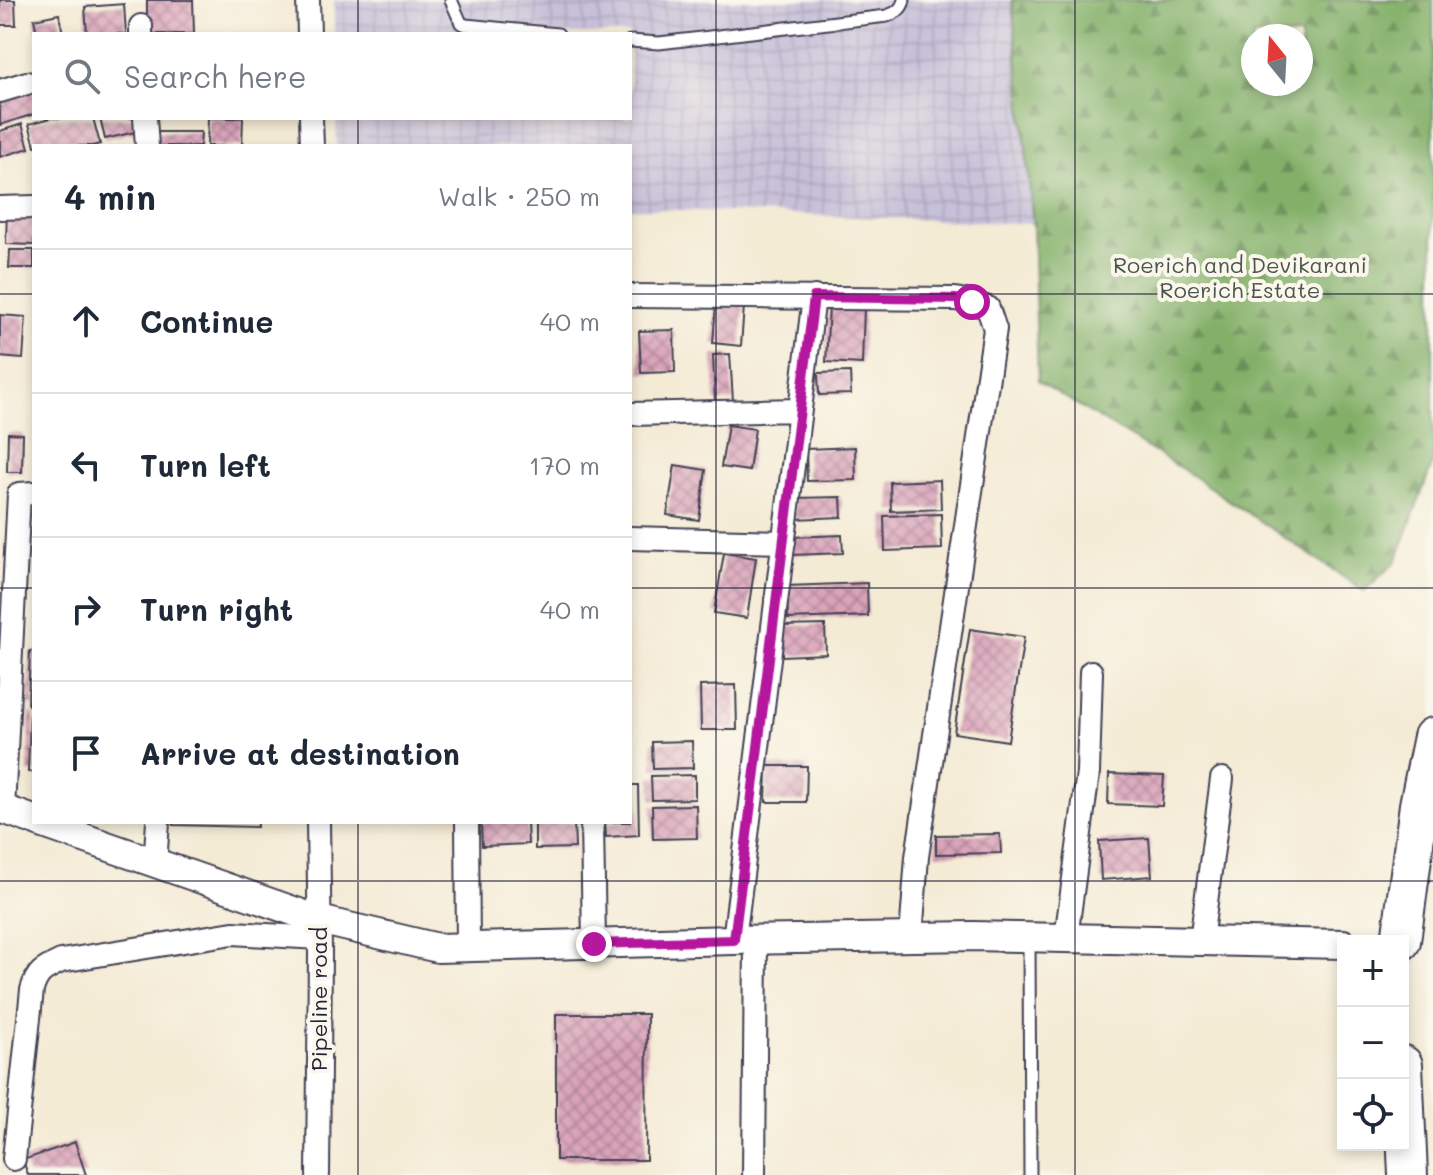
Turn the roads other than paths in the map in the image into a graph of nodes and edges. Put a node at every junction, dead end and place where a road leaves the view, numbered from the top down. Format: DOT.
graph roads {
  1 [pos="308,0"];
  2 [pos="451,0"];
  3 [pos="904,0"];
  4 [pos="309,32"];
  5 [pos="538,32"];
  6 [pos="632,41"];
  7 [pos="27,83"];
  8 [pos="0,91"];
  9 [pos="145,120"];
  10 [pos="311,120"];
  11 [pos="147,144"];
  12 [pos="312,144"];
  13 [pos="32,207"];
  14 [pos="0,208"];
  15 [pos="632,296"];
  16 [pos="814,297"];
  17 [pos="800,410"];
  18 [pos="632,414"];
  19 [pos="18,494"];
  20 [pos="632,538"];
  21 [pos="784,542"];
  22 [pos="1091,672"];
  23 [pos="1433,737"];
  24 [pos="1222,779"];
  25 [pos="2,809"];
  26 [pos="32,820"];
  27 [pos="44,824"];
  28 [pos="158,824"];
  29 [pos="318,824"];
  30 [pos="467,824"];
  31 [pos="592,824"];
  32 [pos="155,864"];
  33 [pos="319,929"];
  34 [pos="1402,935"];
  35 [pos="911,937"];
  36 [pos="1029,937"];
  37 [pos="1066,938"];
  38 [pos="745,940"];
  39 [pos="1201,941"];
  40 [pos="594,944"];
  41 [pos="1337,944"];
  42 [pos="468,947"];
  43 [pos="1404,1079"];
  44 [pos="14,1159"];
  45 [pos="318,1175"];
  46 [pos="754,1175"];
  47 [pos="1030,1175"];
  48 [pos="1408,1175"];
  1 -- 4 [label="street"];
  2 -- 5 [label="lane"];
  3 -- 6 [label="lane"];
  7 -- 8 [label="street"];
  9 -- 11 [label="street"];
  10 -- 12 [label="street"];
  13 -- 14 [label="street"];
  15 -- 16 [label="street"];
  16 -- 17 [label="street"];
  16 -- 35 [label="street"];
  17 -- 18 [label="street"];
  17 -- 21 [label="street"];
  19 -- 25 [label="street"];
  20 -- 21 [label="street"];
  21 -- 38 [label="street"];
  22 -- 37 [label="street"];
  23 -- 34 [label="highway"];
  24 -- 39 [label="street"];
  25 -- 26 [label="street"];
  27 -- 32 [label="street"];
  28 -- 32 [label="street"];
  29 -- 33 [label="street, Pipeline road"];
  30 -- 42 [label="street"];
  31 -- 40 [label="street"];
  32 -- 33 [label="street"];
  33 -- 42 [label="street"];
  33 -- 44 [label="street"];
  33 -- 45 [label="street, Pipeline road"];
  35 -- 36 [label="street"];
  35 -- 38 [label="street"];
  36 -- 37 [label="street"];
  36 -- 47 [label="lane"];
  37 -- 39 [label="street"];
  38 -- 40 [label="street"];
  38 -- 46 [label="street"];
  39 -- 41 [label="street"];
  40 -- 42 [label="street"];
  43 -- 48 [label="highway"];
}
